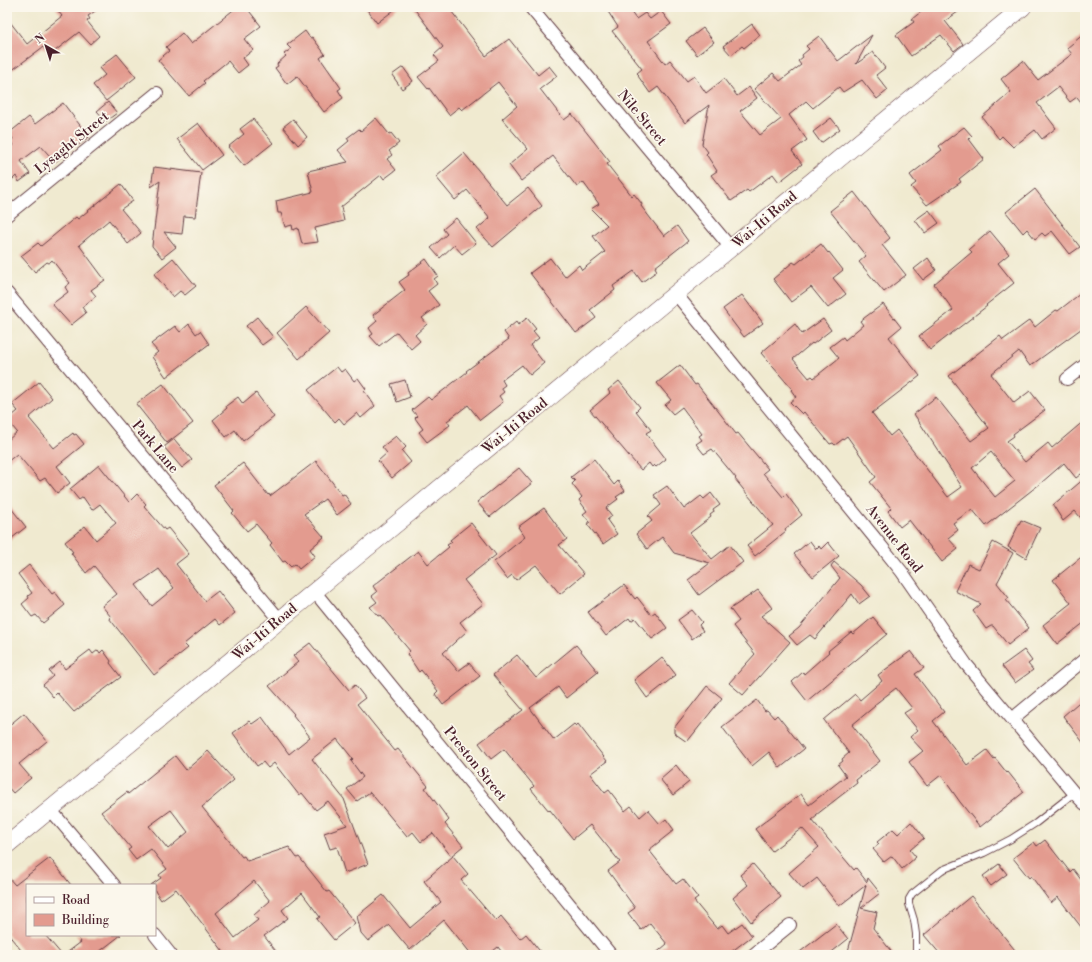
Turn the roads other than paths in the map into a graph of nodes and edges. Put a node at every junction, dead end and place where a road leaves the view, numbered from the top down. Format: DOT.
graph roads {
  1 [pos="530,7"];
  2 [pos="1023,7"];
  3 [pos="157,93"];
  4 [pos="7,215"];
  5 [pos="731,248"];
  6 [pos="7,293"];
  7 [pos="676,294"];
  8 [pos="1085,365"];
  9 [pos="1067,379"];
  10 [pos="314,591"];
  11 [pos="280,620"];
  12 [pos="1085,659"];
  13 [pos="1012,719"];
  14 [pos="1074,793"];
  15 [pos="1085,804"];
  16 [pos="50,809"];
  17 [pos="7,845"];
  18 [pos="113,884"];
  19 [pos="790,925"];
  20 [pos="156,936"];
  21 [pos="172,955"];
  22 [pos="611,955"];
  23 [pos="753,955"];
  24 [pos="916,955"];
  1 -- 5 [label="street, Nile Street"];
  2 -- 5 [label="main road, Wai-Iti Road"];
  3 -- 4 [label="street, Lysaght Street"];
  5 -- 7 [label="main road, Wai-Iti Road"];
  6 -- 11 [label="street, Park Lane"];
  7 -- 10 [label="main road, Wai-Iti Road"];
  7 -- 13 [label="street, Avenue Road"];
  8 -- 9 [label="street"];
  10 -- 11 [label="main road, Wai-Iti Road"];
  10 -- 22 [label="street, Preston Street"];
  11 -- 16 [label="main road, Wai-Iti Road"];
  12 -- 13 [label="street"];
  13 -- 14 [label="street, Avenue Road"];
  14 -- 15 [label="street, Avenue Road"];
  14 -- 24 [label="lane"];
  16 -- 17 [label="main road, Wai-Iti Road"];
  16 -- 18 [label="street"];
  19 -- 23 [label="street"];
  20 -- 21 [label="street"];
}
